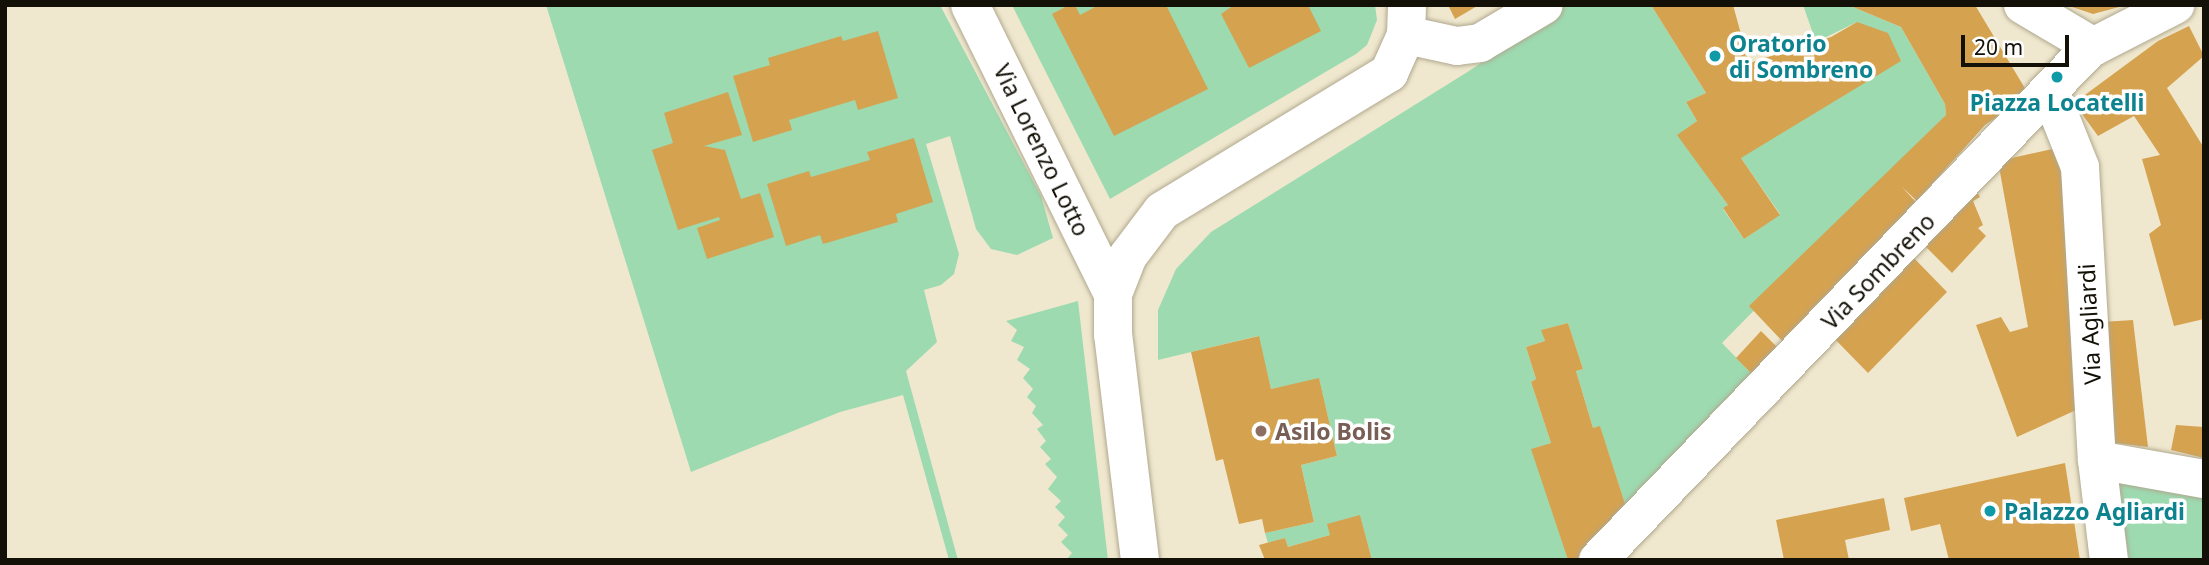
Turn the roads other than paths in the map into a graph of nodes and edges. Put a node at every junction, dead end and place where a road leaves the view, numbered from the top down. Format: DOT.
graph roads {
  1 [pos="970,5"];
  2 [pos="1544,5"];
  3 [pos="2023,5"];
  4 [pos="2175,5"];
  5 [pos="1407,20"];
  6 [pos="2092,48"];
  7 [pos="2050,92"];
  8 [pos="1113,294"];
  9 [pos="2097,460"];
  10 [pos="2204,479"];
  11 [pos="1140,560"];
  12 [pos="1598,560"];
  13 [pos="2109,560"];
  1 -- 8 [label="street, Via Lorenzo Lotto"];
  2 -- 5 [label="street"];
  3 -- 6 [label="street"];
  4 -- 6 [label="street, Via Sombreno"];
  5 -- 8 [label="street"];
  6 -- 7 [label="street, Via Sombreno"];
  7 -- 9 [label="street, Via Agliardi"];
  7 -- 12 [label="street, Via Sombreno"];
  8 -- 11 [label="street"];
  9 -- 10 [label="street"];
  9 -- 13 [label="street, Via Agliardi"];
}
